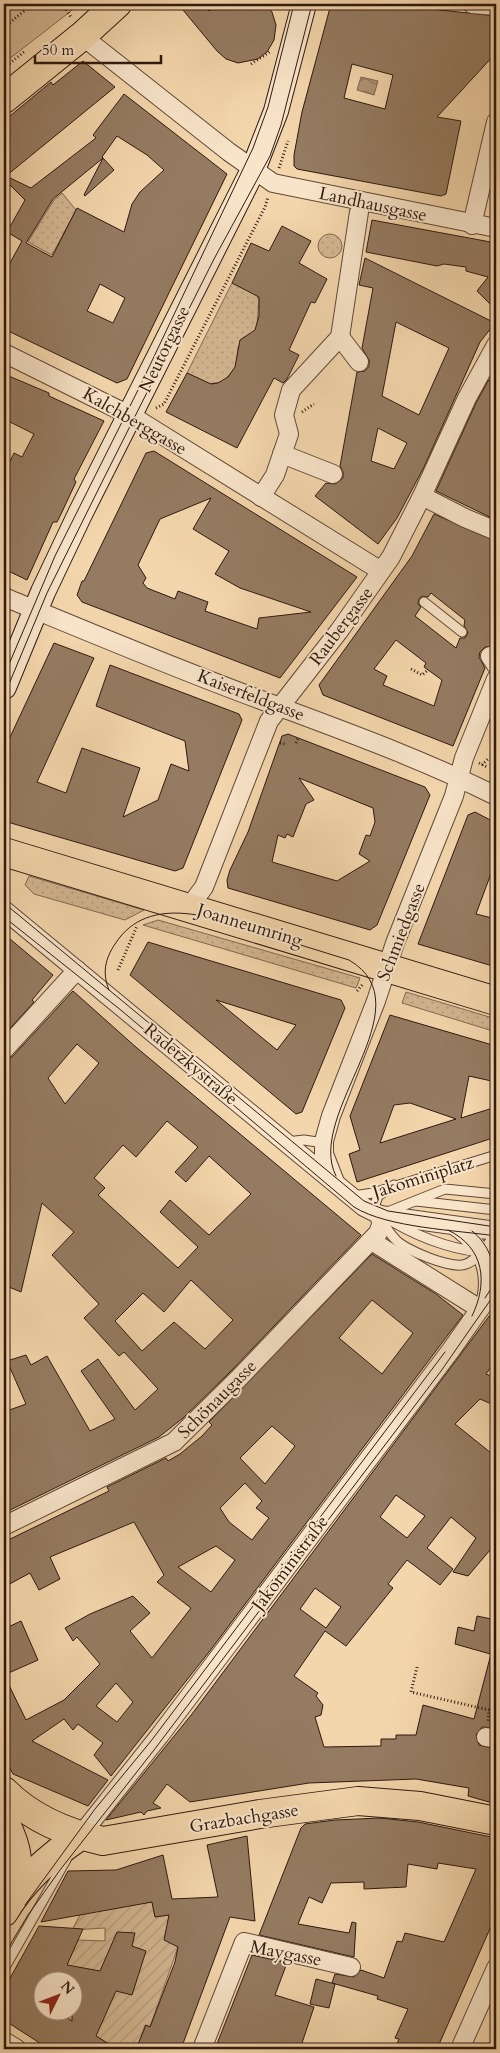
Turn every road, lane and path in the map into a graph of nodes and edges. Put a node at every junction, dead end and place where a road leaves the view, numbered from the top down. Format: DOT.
graph roads {
  1 [pos="33,4"];
  2 [pos="68,4"];
  3 [pos="117,4"];
  4 [pos="304,4"];
  5 [pos="472,4"];
  6 [pos="496,6"];
  7 [pos="4,27"];
  8 [pos="78,29"];
  9 [pos="265,57"];
  10 [pos="251,64"];
  11 [pos="4,99"];
  12 [pos="496,122"];
  13 [pos="253,170"];
  14 [pos="269,193"];
  15 [pos="359,212"];
  16 [pos="472,225"];
  17 [pos="496,228"];
  18 [pos="340,336"];
  19 [pos="496,345"];
  20 [pos="4,353"];
  21 [pos="359,362"];
  22 [pos="141,413"];
  23 [pos="282,454"];
  24 [pos="333,474"];
  25 [pos="422,496"];
  26 [pos="261,497"];
  27 [pos="496,531"];
  28 [pos="381,571"];
  29 [pos="4,597"];
  30 [pos="424,602"];
  31 [pos="36,611"];
  32 [pos="462,632"];
  33 [pos="412,669"];
  34 [pos="428,670"];
  35 [pos="496,679"];
  36 [pos="4,687"];
  37 [pos="279,706"];
  38 [pos="298,738"];
  39 [pos="280,743"];
  40 [pos="296,743"];
  41 [pos="285,744"];
  42 [pos="489,758"];
  43 [pos="482,765"];
  44 [pos="459,777"];
  45 [pos="496,796"];
  46 [pos="4,852"];
  47 [pos="189,907"];
  48 [pos="4,910"];
  49 [pos="137,926"];
  50 [pos="386,967"];
  51 [pos="77,970"];
  52 [pos="118,970"];
  53 [pos="496,1001"];
  54 [pos="4,1050"];
  55 [pos="284,1142"];
  56 [pos="324,1143"];
  57 [pos="496,1155"];
  58 [pos="394,1185"];
  59 [pos="344,1192"];
  60 [pos="496,1194"];
  61 [pos="410,1202"];
  62 [pos="496,1210"];
  63 [pos="455,1226"];
  64 [pos="382,1229"];
  65 [pos="496,1233"];
  66 [pos="492,1251"];
  67 [pos="493,1284"];
  68 [pos="476,1310"];
  69 [pos="4,1526"];
  70 [pos="417,1667"];
  71 [pos="490,1734"];
  72 [pos="4,1791"];
  73 [pos="4,1820"];
  74 [pos="496,1821"];
  75 [pos="80,1836"];
  76 [pos="8,1904"];
  77 [pos="351,1967"];
  78 [pos="496,1968"];
  79 [pos="4,1969"];
  80 [pos="4,2041"];
  81 [pos="17,2049"];
  82 [pos="202,2049"];
  83 [pos="460,2049"];
  1 -- 7 [label="path"];
  2 -- 8 [label="path"];
  3 -- 8 [label="main road"];
  4 -- 13 [label="street, Neutorgasse"];
  5 -- 6 [label="street"];
  8 -- 11 [label="main road"];
  8 -- 13 [label="street, Landhausgasse"];
  9 -- 10 [label="path"];
  12 -- 16 [label="street"];
  13 -- 16 [label="street, Landhausgasse"];
  13 -- 22 [label="street, Neutorgasse"];
  14 -- 22 [label="path"];
  15 -- 18 [label="street"];
  16 -- 17 [label="street, Landhausgasse"];
  18 -- 21 [label="street"];
  18 -- 23 [label="street"];
  19 -- 25 [label="street, Raubergasse"];
  20 -- 22 [label="street, Kalchberggasse"];
  22 -- 26 [label="street, Kalchberggasse"];
  22 -- 31 [label="street, Neutorgasse"];
  23 -- 24 [label="street"];
  23 -- 26 [label="street"];
  25 -- 27 [label="street"];
  25 -- 28 [label="street, Raubergasse"];
  26 -- 28 [label="street, Kalchberggasse"];
  28 -- 37 [label="street, Raubergasse"];
  29 -- 31 [label="street, Kaiserfeldgasse"];
  30 -- 32 [label="lane"];
  31 -- 36 [label="street, Neutorgasse"];
  31 -- 37 [label="street, Kaiserfeldgasse"];
  33 -- 34 [label="path"];
  35 -- 44 [label="street, Schmiedgasse"];
  37 -- 44 [label="street, Kaiserfeldgasse"];
  37 -- 47 [label="street, Raubergasse"];
  38 -- 40 [label="path"];
  39 -- 41 [label="path"];
  42 -- 43 [label="path"];
  44 -- 45 [label="street, Kaiserfeldgasse"];
  44 -- 50 [label="street, Schmiedgasse"];
  46 -- 47 [label="main road, Joanneumring"];
  47 -- 50 [label="main road, Joanneumring"];
  48 -- 51 [label="street, Radetzkystraße"];
  49 -- 52 [label="path"];
  50 -- 53 [label="main road, Joanneumring"];
  50 -- 56 [label="street, Schmiedgasse"];
  51 -- 54 [label="street"];
  51 -- 55 [label="street, Radetzkystraße"];
  55 -- 56 [label="lane"];
  55 -- 59 [label="street, Radetzkystraße"];
  56 -- 59 [label="street, Schmiedgasse"];
  57 -- 58 [label="lane, Jakominiplatz"];
  58 -- 59 [label="lane, Jakominiplatz"];
  58 -- 64 [label="lane"];
  59 -- 64 [label="street, Radetzkystraße"];
  60 -- 61 [label="lane, Jakominiplatz"];
  61 -- 62 [label="lane, Jakominiplatz"];
  61 -- 64 [label="lane, Jakominiplatz"];
  63 -- 64 [label="street, Jakominiplatz"];
  63 -- 65 [label="street, Jakominiplatz"];
  63 -- 66 [label="street"];
  64 -- 66 [label="lane, Jakominiplatz"];
  64 -- 66 [label="lane, Jakominiplatz"];
  64 -- 68 [label="street"];
  64 -- 69 [label="street, Schönaugasse"];
  65 -- 66 [label="lane, Jakominiplatz"];
  66 -- 67 [label="street"];
  67 -- 68 [label="street"];
  68 -- 75 [label="street, Jakoministraße"];
  70 -- 71 [label="path"];
  72 -- 75 [label="main road, Grazbachgasse"];
  73 -- 76 [label="main road"];
  74 -- 75 [label="main road, Grazbachgasse"];
  75 -- 76 [label="main road"];
  75 -- 79 [label="lane"];
  77 -- 82 [label="street, Maygasse"];
  78 -- 83 [label="street"];
  80 -- 81 [label="street"];
}
